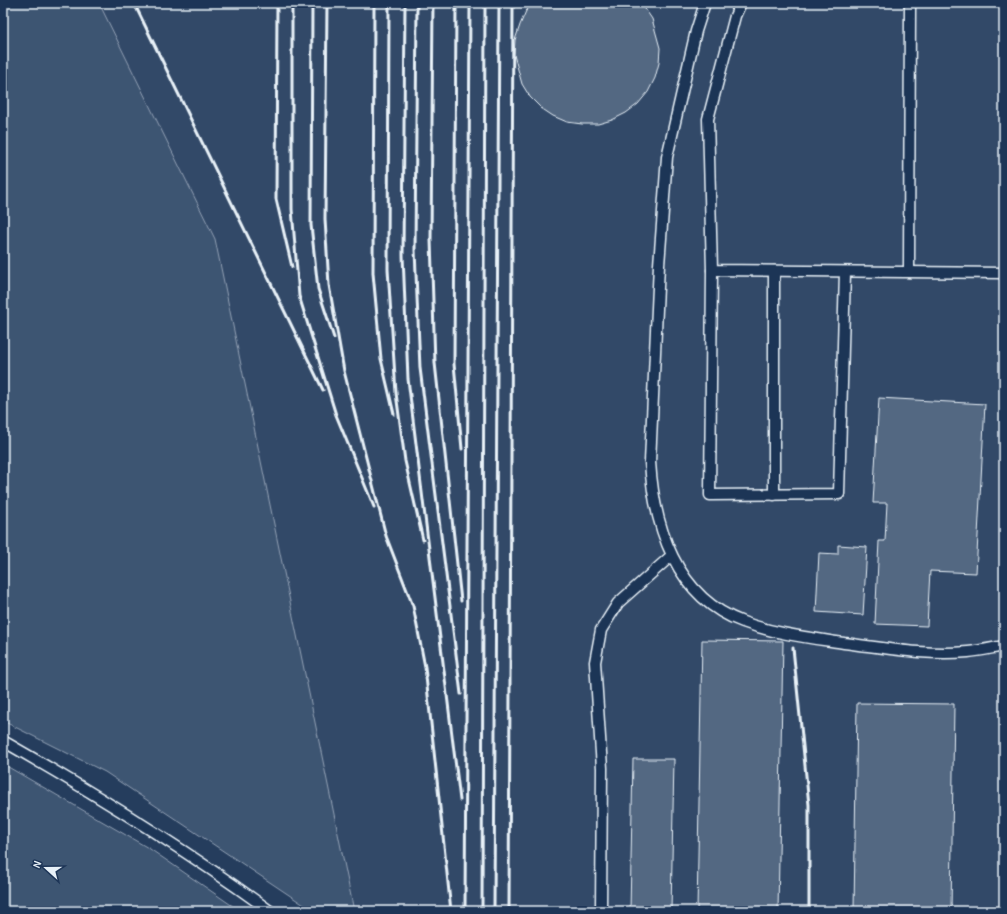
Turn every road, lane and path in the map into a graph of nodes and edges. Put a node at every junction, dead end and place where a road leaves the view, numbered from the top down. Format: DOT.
graph roads {
  1 [pos="705,3"];
  2 [pos="741,3"];
  3 [pos="910,3"];
  4 [pos="712,270"];
  5 [pos="774,271"];
  6 [pos="845,272"];
  7 [pos="909,272"];
  8 [pos="1004,273"];
  9 [pos="774,495"];
  10 [pos="671,556"];
  11 [pos="1004,646"];
  12 [pos="3,741"];
  13 [pos="270,911"];
  14 [pos="601,911"];
  1 -- 10 [label="lane"];
  2 -- 4 [label="lane"];
  3 -- 7 [label="lane"];
  4 -- 5 [label="lane"];
  4 -- 9 [label="lane"];
  5 -- 6 [label="lane"];
  5 -- 9 [label="lane"];
  6 -- 7 [label="lane"];
  6 -- 9 [label="lane"];
  7 -- 8 [label="lane"];
  10 -- 11 [label="lane"];
  10 -- 14 [label="lane"];
  12 -- 13 [label="lane"];
}
